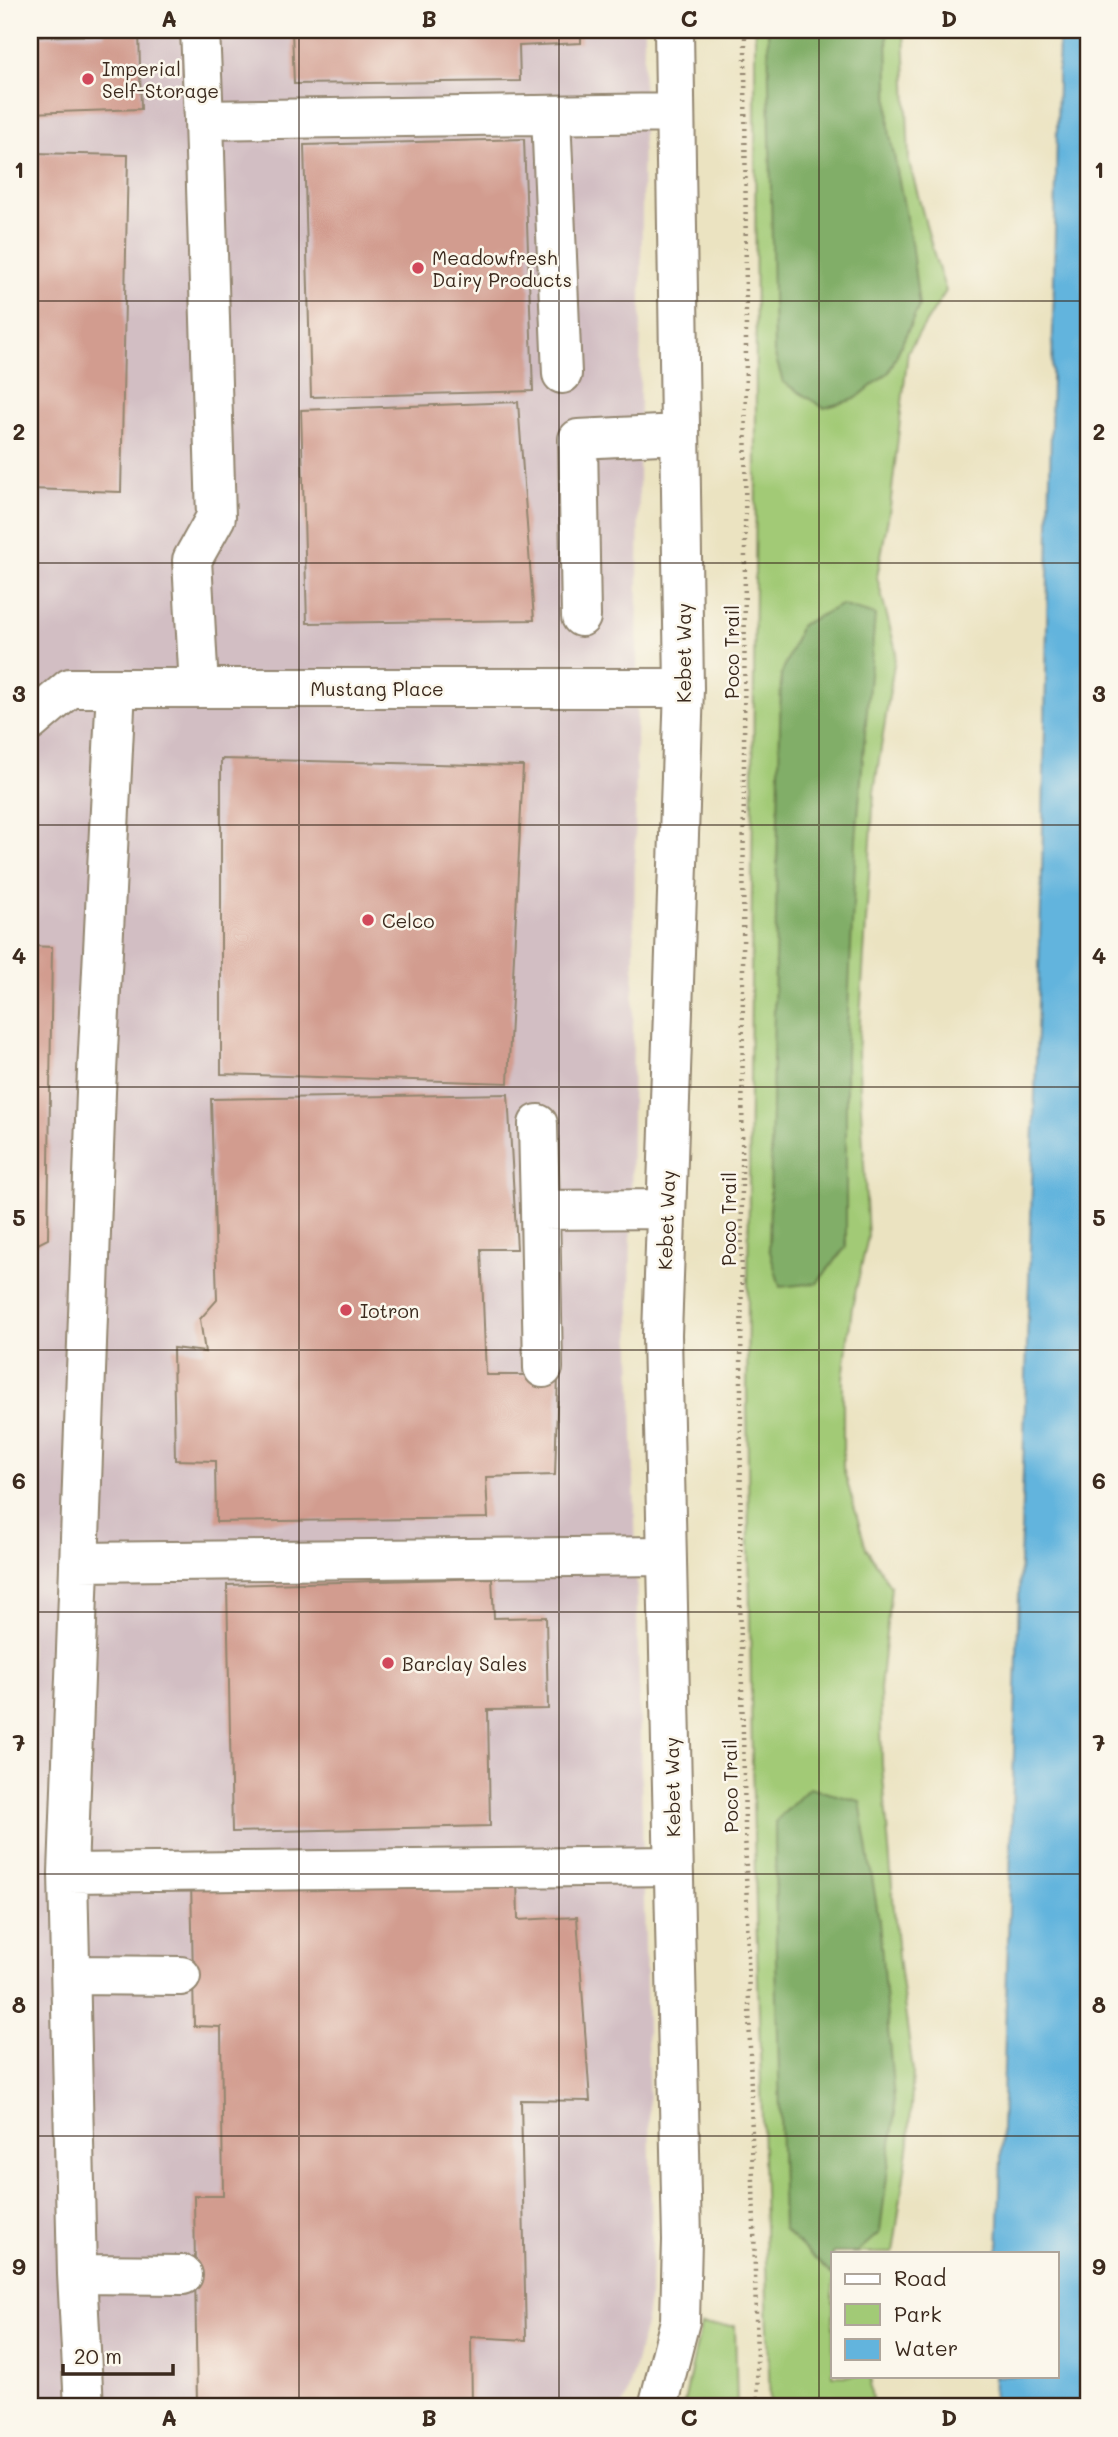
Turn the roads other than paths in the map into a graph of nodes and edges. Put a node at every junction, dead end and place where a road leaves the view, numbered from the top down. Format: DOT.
graph roads {
  1 [pos="200,30"];
  2 [pos="674,30"];
  3 [pos="675,113"];
  4 [pos="551,115"];
  5 [pos="204,120"];
  6 [pos="562,374"];
  7 [pos="680,434"];
  8 [pos="581,617"];
  9 [pos="116,688"];
  10 [pos="199,688"];
  11 [pos="684,688"];
  12 [pos="30,722"];
  13 [pos="538,1124"];
  14 [pos="666,1209"];
  15 [pos="540,1210"];
  16 [pos="543,1367"];
  17 [pos="666,1556"];
  18 [pos="79,1562"];
  19 [pos="673,1866"];
  20 [pos="68,1873"];
  21 [pos="72,1975"];
  22 [pos="181,1976"];
  23 [pos="77,2274"];
  24 [pos="183,2275"];
  25 [pos="84,2407"];
  26 [pos="658,2407"];
  1 -- 5 [label="street"];
  2 -- 3 [label="street, Kebet Way"];
  3 -- 4 [label="street"];
  3 -- 7 [label="street, Kebet Way"];
  4 -- 5 [label="street"];
  4 -- 6 [label="street"];
  5 -- 10 [label="street"];
  7 -- 8 [label="street"];
  7 -- 11 [label="street, Kebet Way"];
  9 -- 10 [label="street, Mustang Place"];
  9 -- 12 [label="street, Mustang Place"];
  9 -- 18 [label="street"];
  10 -- 11 [label="street, Mustang Place"];
  11 -- 14 [label="street, Kebet Way"];
  13 -- 15 [label="street"];
  14 -- 15 [label="street"];
  14 -- 17 [label="street, Kebet Way"];
  15 -- 16 [label="street"];
  17 -- 18 [label="street"];
  17 -- 19 [label="street, Kebet Way"];
  18 -- 20 [label="street"];
  19 -- 20 [label="street"];
  19 -- 26 [label="street, Kebet Way"];
  20 -- 21 [label="street"];
  21 -- 22 [label="street"];
  21 -- 23 [label="street"];
  23 -- 24 [label="street"];
  23 -- 25 [label="street"];
}
